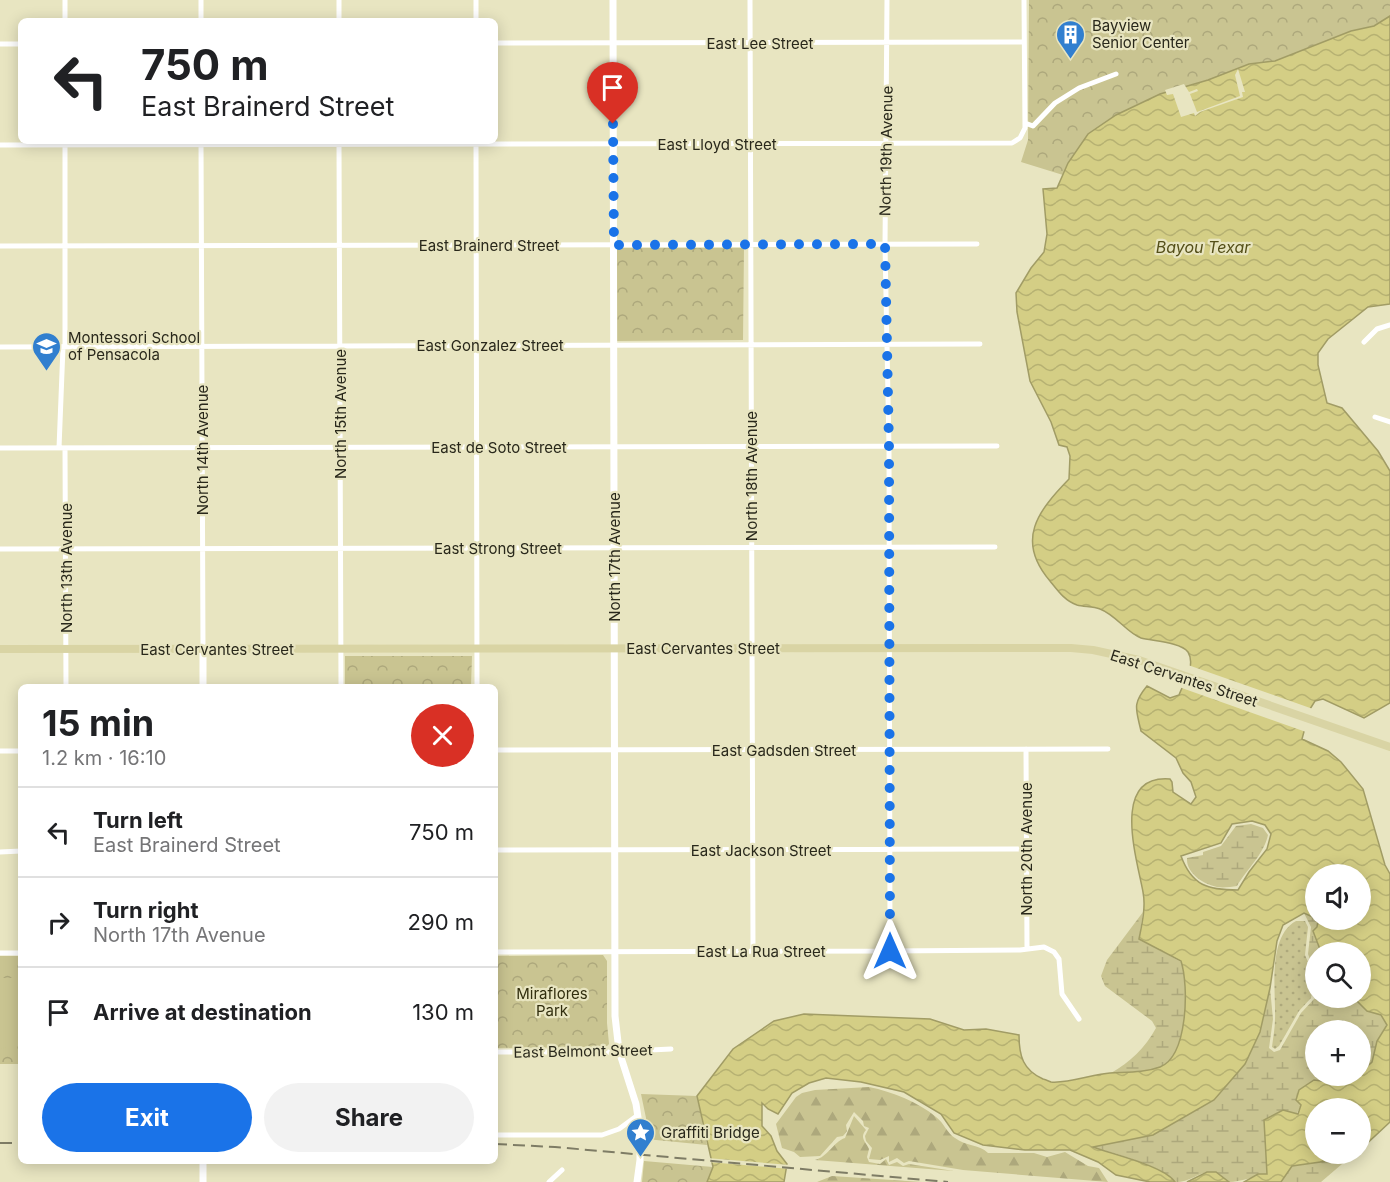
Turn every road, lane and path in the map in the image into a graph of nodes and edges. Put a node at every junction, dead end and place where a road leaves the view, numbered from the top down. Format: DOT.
graph roads {
  1 [pos="65,0"];
  2 [pos="201,0"];
  3 [pos="339,0"];
  4 [pos="476,0"];
  5 [pos="613,0"];
  6 [pos="750,0"];
  7 [pos="887,0"];
  8 [pos="1024,0"];
  9 [pos="65,18"];
  10 [pos="201,18"];
  11 [pos="339,18"];
  12 [pos="476,18"];
  13 [pos="1024,42"];
  14 [pos="498,43"];
  15 [pos="613,43"];
  16 [pos="750,43"];
  17 [pos="887,43"];
  18 [pos="0,44"];
  19 [pos="18,44"];
  20 [pos="1116,74"];
  21 [pos="1025,123"];
  22 [pos="498,143"];
  23 [pos="886,143"];
  24 [pos="133,144"];
  25 [pos="201,144"];
  26 [pos="339,144"];
  27 [pos="476,144"];
  28 [pos="613,144"];
  29 [pos="750,144"];
  30 [pos="0,145"];
  31 [pos="65,145"];
  32 [pos="885,244"];
  33 [pos="977,244"];
  34 [pos="476,245"];
  35 [pos="614,245"];
  36 [pos="750,245"];
  37 [pos="0,246"];
  38 [pos="66,246"];
  39 [pos="202,246"];
  40 [pos="340,246"];
  41 [pos="1390,325"];
  42 [pos="1364,342"];
  43 [pos="751,344"];
  44 [pos="888,344"];
  45 [pos="980,344"];
  46 [pos="477,345"];
  47 [pos="614,345"];
  48 [pos="64,346"];
  49 [pos="202,346"];
  50 [pos="340,346"];
  51 [pos="0,347"];
  52 [pos="1375,417"];
  53 [pos="1390,422"];
  54 [pos="998,446"];
  55 [pos="477,447"];
  56 [pos="614,447"];
  57 [pos="751,447"];
  58 [pos="889,447"];
  59 [pos="0,448"];
  60 [pos="62,448"];
  61 [pos="202,448"];
  62 [pos="340,448"];
  63 [pos="751,547"];
  64 [pos="889,547"];
  65 [pos="995,547"];
  66 [pos="340,548"];
  67 [pos="477,548"];
  68 [pos="614,548"];
  69 [pos="0,549"];
  70 [pos="66,549"];
  71 [pos="202,549"];
  72 [pos="888,647"];
  73 [pos="614,648"];
  74 [pos="752,648"];
  75 [pos="0,649"];
  76 [pos="66,649"];
  77 [pos="203,649"];
  78 [pos="340,649"];
  79 [pos="477,649"];
  80 [pos="66,684"];
  81 [pos="203,684"];
  82 [pos="340,684"];
  83 [pos="477,684"];
  84 [pos="1390,747"];
  85 [pos="1026,749"];
  86 [pos="1108,749"];
  87 [pos="498,750"];
  88 [pos="615,750"];
  89 [pos="752,750"];
  90 [pos="889,750"];
  91 [pos="0,751"];
  92 [pos="18,751"];
  93 [pos="889,849"];
  94 [pos="1026,849"];
  95 [pos="498,850"];
  96 [pos="615,850"];
  97 [pos="753,850"];
  98 [pos="18,851"];
  99 [pos="0,852"];
  100 [pos="1027,949"];
  101 [pos="615,951"];
  102 [pos="753,951"];
  103 [pos="890,951"];
  104 [pos="498,952"];
  105 [pos="0,953"];
  106 [pos="18,953"];
  107 [pos="1079,1019"];
  108 [pos="671,1048"];
  109 [pos="619,1051"];
  110 [pos="498,1052"];
  111 [pos="638,1114"];
  112 [pos="498,1135"];
  113 [pos="203,1164"];
  114 [pos="562,1170"];
  115 [pos="203,1182"];
  116 [pos="549,1182"];
  117 [pos="637,1182"];
  1 -- 9 [label="street"];
  2 -- 10 [label="street"];
  3 -- 11 [label="street"];
  4 -- 12 [label="street"];
  5 -- 15 [label="street, North 17th Avenue"];
  6 -- 16 [label="street, North 18th Avenue"];
  7 -- 17 [label="street, North 19th Avenue"];
  8 -- 13 [label="street"];
  13 -- 17 [label="street, East Lee Street"];
  13 -- 21 [label="street"];
  14 -- 15 [label="street, East Lee Street"];
  15 -- 16 [label="street, East Lee Street"];
  15 -- 28 [label="street, North 17th Avenue"];
  16 -- 17 [label="street, East Lee Street"];
  16 -- 29 [label="street, North 18th Avenue"];
  17 -- 23 [label="street, North 19th Avenue"];
  18 -- 19 [label="street"];
  20 -- 21 [label="street, East Lloyd Street"];
  21 -- 23 [label="street, East Lloyd Street"];
  22 -- 28 [label="street, East Lloyd Street"];
  23 -- 29 [label="street, East Lloyd Street"];
  23 -- 32 [label="street, North 19th Avenue"];
  24 -- 31 [label="street, East Lloyd Street"];
  25 -- 39 [label="street, North 14th Avenue"];
  26 -- 40 [label="street, North 15th Avenue"];
  27 -- 34 [label="street"];
  28 -- 29 [label="street, East Lloyd Street"];
  28 -- 35 [label="street, North 17th Avenue"];
  29 -- 36 [label="street, North 18th Avenue"];
  30 -- 31 [label="street, East Lloyd Street"];
  31 -- 38 [label="street, North 13th Avenue"];
  32 -- 33 [label="street, East Brainerd Street"];
  32 -- 36 [label="street, East Brainerd Street"];
  32 -- 44 [label="street, North 19th Avenue"];
  34 -- 35 [label="street, East Brainerd Street"];
  34 -- 40 [label="street, East Brainerd Street"];
  34 -- 46 [label="street"];
  35 -- 36 [label="street, East Brainerd Street"];
  35 -- 47 [label="street, North 17th Avenue"];
  36 -- 43 [label="street, North 18th Avenue"];
  37 -- 38 [label="street, East Brainerd Street"];
  38 -- 39 [label="street, East Brainerd Street"];
  38 -- 48 [label="street, North 13th Avenue"];
  39 -- 40 [label="street, East Brainerd Street"];
  39 -- 49 [label="street, North 14th Avenue"];
  40 -- 50 [label="street, North 15th Avenue"];
  41 -- 42 [label="street"];
  43 -- 44 [label="street, East Gonzalez Street"];
  43 -- 47 [label="street, East Gonzalez Street"];
  43 -- 57 [label="street, North 18th Avenue"];
  44 -- 45 [label="street, East Gonzalez Street"];
  44 -- 58 [label="street, North 19th Avenue"];
  46 -- 47 [label="street, East Gonzalez Street"];
  46 -- 50 [label="street, East Gonzalez Street"];
  46 -- 55 [label="street"];
  47 -- 56 [label="street, North 17th Avenue"];
  48 -- 49 [label="street, East Gonzalez Street"];
  48 -- 51 [label="street, East Gonzalez Street"];
  48 -- 60 [label="street, North 13th Avenue"];
  49 -- 50 [label="street, East Gonzalez Street"];
  49 -- 61 [label="street, North 14th Avenue"];
  50 -- 62 [label="street, North 15th Avenue"];
  52 -- 53 [label="street"];
  54 -- 58 [label="street, East de Soto Street"];
  55 -- 56 [label="street, East de Soto Street"];
  55 -- 62 [label="street, East de Soto Street"];
  55 -- 67 [label="street"];
  56 -- 57 [label="street, East de Soto Street"];
  56 -- 68 [label="street, North 17th Avenue"];
  57 -- 58 [label="street, East de Soto Street"];
  57 -- 63 [label="street, North 18th Avenue"];
  58 -- 64 [label="street, North 19th Avenue"];
  59 -- 60 [label="street, East de Soto Street"];
  60 -- 61 [label="street, East de Soto Street"];
  60 -- 70 [label="street, North 13th Avenue"];
  61 -- 62 [label="street, East de Soto Street"];
  61 -- 71 [label="street, North 14th Avenue"];
  62 -- 66 [label="street, North 15th Avenue"];
  63 -- 64 [label="street, East Strong Street"];
  63 -- 68 [label="street, East Strong Street"];
  63 -- 74 [label="street, North 18th Avenue"];
  64 -- 65 [label="street, East Strong Street"];
  64 -- 72 [label="street, North 19th Avenue"];
  66 -- 67 [label="street, East Strong Street"];
  66 -- 71 [label="street, East Strong Street"];
  66 -- 78 [label="street, North 15th Avenue"];
  67 -- 68 [label="street, East Strong Street"];
  67 -- 79 [label="street"];
  68 -- 73 [label="street, North 17th Avenue"];
  69 -- 70 [label="street, East Strong Street"];
  70 -- 71 [label="street, East Strong Street"];
  70 -- 76 [label="street, North 13th Avenue"];
  71 -- 77 [label="street, North 14th Avenue"];
  72 -- 74 [label="main road, East Cervantes Street"];
  72 -- 84 [label="main road, East Cervantes Street"];
  72 -- 90 [label="street, North 19th Avenue"];
  73 -- 74 [label="main road, East Cervantes Street"];
  73 -- 79 [label="main road, East Cervantes Street"];
  73 -- 88 [label="street, North 17th Avenue"];
  74 -- 89 [label="street, North 18th Avenue"];
  75 -- 76 [label="main road, East Cervantes Street"];
  76 -- 77 [label="main road, East Cervantes Street"];
  76 -- 80 [label="street, North 13th Avenue"];
  77 -- 78 [label="main road, East Cervantes Street"];
  77 -- 81 [label="street, North 14th Avenue"];
  78 -- 79 [label="main road, East Cervantes Street"];
  78 -- 82 [label="street, North 15th Avenue"];
  79 -- 83 [label="street"];
  85 -- 86 [label="street, East Gadsden Street"];
  85 -- 90 [label="street, East Gadsden Street"];
  85 -- 94 [label="street, North 20th Avenue"];
  87 -- 88 [label="street, East Gadsden Street"];
  88 -- 89 [label="street, East Gadsden Street"];
  88 -- 96 [label="street, North 17th Avenue"];
  89 -- 90 [label="street, East Gadsden Street"];
  89 -- 97 [label="street, North 18th Avenue"];
  90 -- 93 [label="street, North 19th Avenue"];
  91 -- 92 [label="street"];
  93 -- 94 [label="street, East Jackson Street"];
  93 -- 97 [label="street, East Jackson Street"];
  93 -- 103 [label="street, North 19th Avenue"];
  94 -- 100 [label="street, North 20th Avenue"];
  95 -- 96 [label="street, East Jackson Street"];
  96 -- 97 [label="street, East Jackson Street"];
  96 -- 101 [label="street, North 17th Avenue"];
  97 -- 102 [label="street, North 18th Avenue"];
  98 -- 99 [label="street"];
  100 -- 103 [label="street, East La Rua Street"];
  100 -- 107 [label="street, East La Rua Street"];
  101 -- 102 [label="street, East La Rua Street"];
  101 -- 104 [label="street, East La Rua Street"];
  101 -- 109 [label="street, North 17th Avenue"];
  102 -- 103 [label="street, East La Rua Street"];
  105 -- 106 [label="street"];
  108 -- 109 [label="street, East Belmont Street"];
  109 -- 110 [label="street, East Belmont Street"];
  109 -- 111 [label="street, North 17th Avenue"];
  111 -- 112 [label="street"];
  111 -- 117 [label="street, North 17th Avenue"];
  113 -- 115 [label="street"];
  114 -- 116 [label="street"];
}
